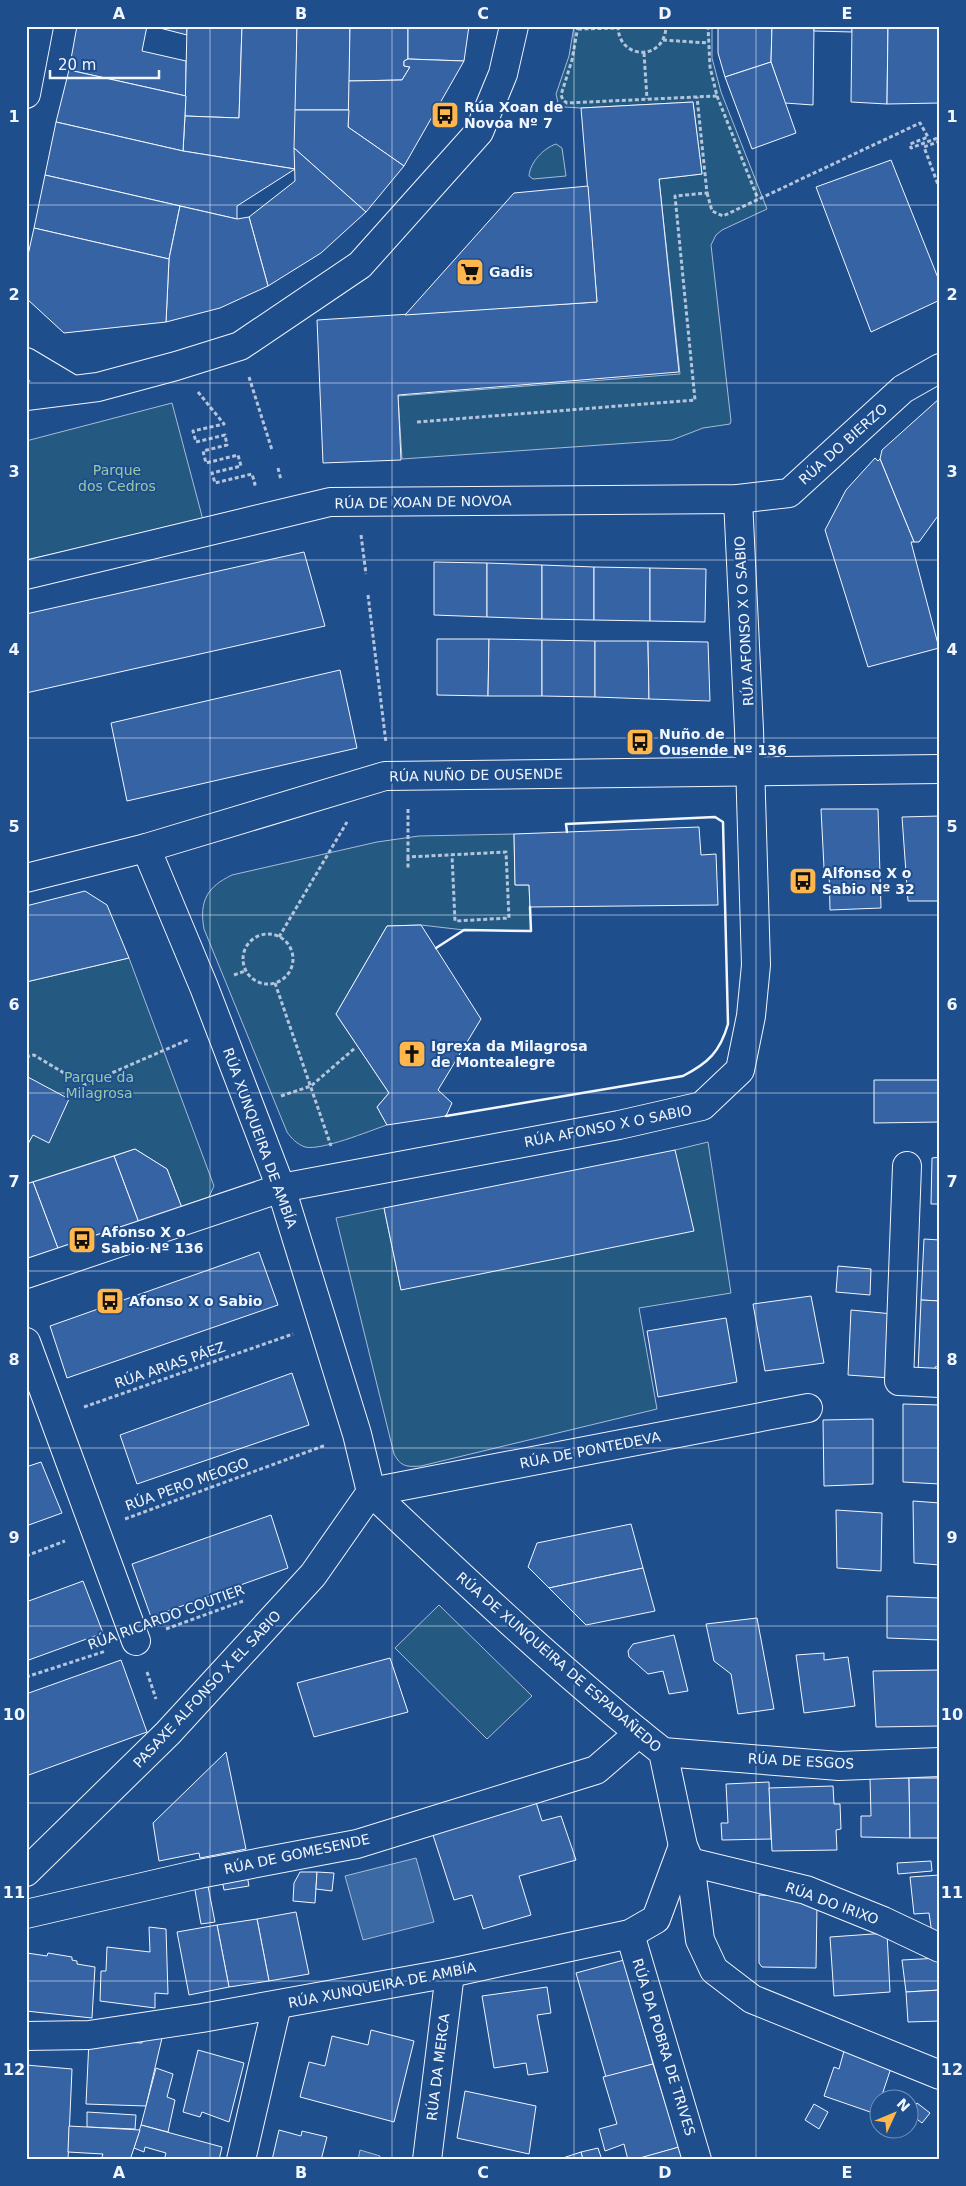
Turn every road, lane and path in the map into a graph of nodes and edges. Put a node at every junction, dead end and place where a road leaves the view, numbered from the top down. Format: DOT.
graph roads {
  1 [pos="39,26"];
  2 [pos="514,26"];
  3 [pos="666,26"];
  4 [pos="708,26"];
  5 [pos="618,27"];
  6 [pos="578,28"];
  7 [pos="663,40"];
  8 [pos="708,43"];
  9 [pos="644,53"];
  10 [pos="26,94"];
  11 [pos="717,96"];
  12 [pos="697,97"];
  13 [pos="648,99"];
  14 [pos="940,139"];
  15 [pos="940,190"];
  16 [pos="707,193"];
  17 [pos="758,199"];
  18 [pos="240,346"];
  19 [pos="26,362"];
  20 [pos="940,368"];
  21 [pos="73,390"];
  22 [pos="26,396"];
  23 [pos="417,422"];
  24 [pos="224,424"];
  25 [pos="272,450"];
  26 [pos="246,486"];
  27 [pos="738,500"];
  28 [pos="357,502"];
  29 [pos="366,574"];
  30 [pos="26,575"];
  31 [pos="368,594"];
  32 [pos="940,769"];
  33 [pos="749,771"];
  34 [pos="390,777"];
  35 [pos="146,848"];
  36 [pos="452,855"];
  37 [pos="408,857"];
  38 [pos="408,870"];
  39 [pos="26,878"];
  40 [pos="278,937"];
  41 [pos="275,983"];
  42 [pos="219,1027"];
  43 [pos="356,1048"];
  44 [pos="26,1057"];
  45 [pos="311,1086"];
  46 [pos="250,1107"];
  47 [pos="907,1166"];
  48 [pos="342,1177"];
  49 [pos="281,1188"];
  50 [pos="26,1274"];
  51 [pos="322,1324"];
  52 [pos="26,1342"];
  53 [pos="940,1383"];
  54 [pos="808,1408"];
  55 [pos="53,1418"];
  56 [pos="357,1434"];
  57 [pos="371,1492"];
  58 [pos="94,1530"];
  59 [pos="26,1556"];
  60 [pos="247,1599"];
  61 [pos="136,1641"];
  62 [pos="26,1677"];
  63 [pos="168,1732"];
  64 [pos="639,1733"];
  65 [pos="663,1752"];
  66 [pos="940,1762"];
  67 [pos="687,1854"];
  68 [pos="26,1872"];
  69 [pos="26,1914"];
  70 [pos="630,1934"];
  71 [pos="940,1948"];
  72 [pos="450,1974"];
  73 [pos="276,2005"];
  74 [pos="26,2036"];
  75 [pos="940,2075"];
  76 [pos="241,2160"];
  77 [pos="427,2160"];
  78 [pos="697,2160"];
  1 -- 10 [label="street"];
  2 -- 18 [label="street"];
  3 -- 7 [label="path"];
  4 -- 8 [label="path"];
  5 -- 6 [label="path"];
  5 -- 9 [label="path"];
  6 -- 13 [label="path"];
  7 -- 8 [label="path"];
  7 -- 9 [label="path"];
  8 -- 11 [label="path"];
  9 -- 13 [label="path"];
  11 -- 12 [label="path"];
  11 -- 17 [label="path"];
  12 -- 13 [label="path"];
  12 -- 16 [label="path"];
  14 -- 15 [label="path"];
  14 -- 17 [label="path"];
  16 -- 17 [label="path"];
  16 -- 23 [label="path"];
  18 -- 21 [label="street"];
  18 -- 25 [label="path"];
  19 -- 21 [label="street"];
  20 -- 27 [label="street, RÚA DO BIERZO"];
  21 -- 22 [label="street"];
  24 -- 26 [label="path"];
  27 -- 28 [label="street, RÚA DE XOAN DE NOVOA"];
  27 -- 33 [label="street, RÚA AFONSO X O SABIO"];
  28 -- 29 [label="path"];
  28 -- 30 [label="street, RÚA DE XOAN DE NOVOA"];
  31 -- 34 [label="path"];
  32 -- 33 [label="street, RÚA NUÑO DE OUSENDE"];
  33 -- 34 [label="street, RÚA NUÑO DE OUSENDE"];
  33 -- 48 [label="street, RÚA AFONSO X O SABIO"];
  34 -- 35 [label="street, RÚA NUÑO DE OUSENDE"];
  34 -- 37 [label="path"];
  34 -- 40 [label="path"];
  35 -- 39 [label="street, RÚA NUÑO DE OUSENDE"];
  35 -- 42 [label="street, RÚA XUNQUEIRA DE AMBÍA"];
  36 -- 36 [label="path"];
  36 -- 37 [label="path"];
  37 -- 38 [label="path"];
  40 -- 41 [label="path"];
  40 -- 41 [label="path"];
  41 -- 45 [label="path"];
  42 -- 44 [label="path"];
  42 -- 46 [label="street, RÚA XUNQUEIRA DE AMBÍA"];
  43 -- 45 [label="path"];
  45 -- 46 [label="path"];
  45 -- 48 [label="path"];
  46 -- 49 [label="street, RÚA XUNQUEIRA DE AMBÍA"];
  47 -- 53 [label="street"];
  48 -- 49 [label="street, RÚA AFONSO X O SABIO"];
  49 -- 50 [label="street, RÚA AFONSO X O SABIO"];
  49 -- 51 [label="street, RÚA XUNQUEIRA DE AMBÍA"];
  51 -- 55 [label="path, RÚA ARIAS PÁEZ"];
  51 -- 56 [label="street, RÚA XUNQUEIRA DE AMBÍA"];
  52 -- 55 [label="street"];
  54 -- 57 [label="street, RÚA DE PONTEDEVA"];
  55 -- 58 [label="street"];
  56 -- 57 [label="street, RÚA XUNQUEIRA DE AMBÍA"];
  56 -- 58 [label="path, RÚA PERO MEOGO"];
  57 -- 63 [label="street, PASAXE ALFONSO X EL SABIO"];
  57 -- 64 [label="street, RÚA DE XUNQUEIRA DE ESPADAÑEDO"];
  58 -- 59 [label="path, RÚA PERO MEOGO"];
  58 -- 61 [label="street"];
  60 -- 61 [label="path, RÚA RICARDO COUTIER"];
  61 -- 62 [label="path, RÚA RICARDO COUTIER"];
  61 -- 63 [label="path"];
  63 -- 68 [label="street, PASAXE ALFONSO X EL SABIO"];
  64 -- 65 [label="street, RÚA DE XUNQUEIRA DE ESPADAÑEDO"];
  64 -- 69 [label="street, RÚA DE GOMESENDE"];
  65 -- 66 [label="street, RÚA DE ESGOS"];
  65 -- 67 [label="street, RÚA DE XUNQUEIRA DE ESPADAÑEDO"];
  67 -- 70 [label="street, RÚA XUNQUEIRA DE AMBÍA"];
  67 -- 71 [label="street, RÚA DO IRIXO"];
  67 -- 75 [label="street, RÚA DE XUNQUEIRA DE ESPADAÑEDO"];
  70 -- 72 [label="street, RÚA XUNQUEIRA DE AMBÍA"];
  70 -- 78 [label="street, RÚA DA POBRA DE TRIVES"];
  72 -- 73 [label="street, RÚA XUNQUEIRA DE AMBÍA"];
  72 -- 77 [label="street, RÚA DA MERCA"];
  73 -- 74 [label="street, RÚA XUNQUEIRA DE AMBÍA"];
  73 -- 76 [label="street"];
}
